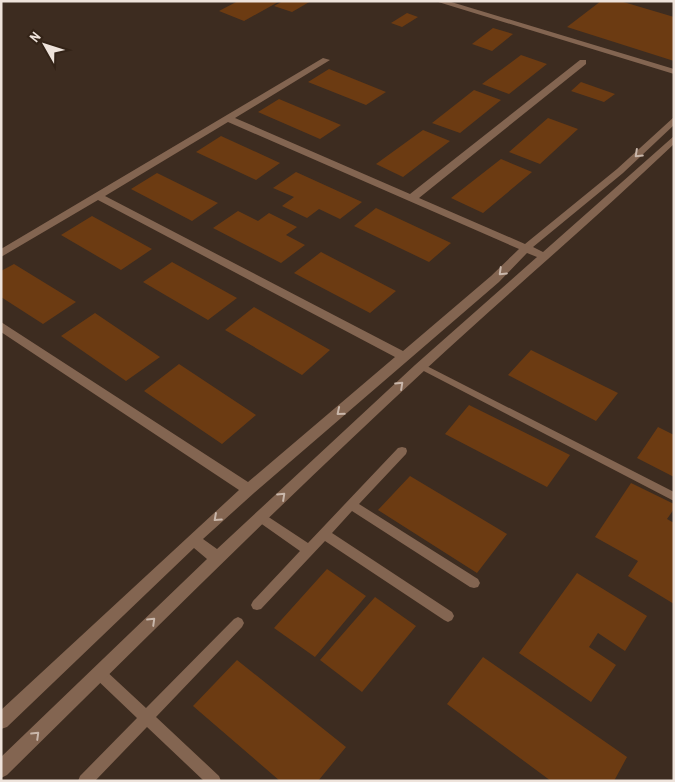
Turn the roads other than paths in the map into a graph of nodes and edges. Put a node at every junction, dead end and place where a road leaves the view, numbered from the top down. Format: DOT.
graph roads {
  1 [pos="439,1"];
  2 [pos="326,60"];
  3 [pos="583,62"];
  4 [pos="674,72"];
  5 [pos="229,119"];
  6 [pos="672,129"];
  7 [pos="98,196"];
  8 [pos="412,198"];
  9 [pos="526,248"];
  10 [pos="1,254"];
  11 [pos="546,257"];
  12 [pos="1,326"];
  13 [pos="405,357"];
  14 [pos="421,366"];
  15 [pos="402,451"];
  16 [pos="249,489"];
  17 [pos="674,497"];
  18 [pos="352,505"];
  19 [pos="260,517"];
  20 [pos="324,534"];
  21 [pos="193,540"];
  22 [pos="308,550"];
  23 [pos="218,558"];
  24 [pos="474,583"];
  25 [pos="257,605"];
  26 [pos="448,616"];
  27 [pos="238,623"];
  28 [pos="99,673"];
  29 [pos="146,718"];
  30 [pos="1,721"];
  31 [pos="1,769"];
  32 [pos="85,781"];
  33 [pos="214,781"];
  1 -- 4 [label="street"];
  2 -- 5 [label="street"];
  3 -- 8 [label="street"];
  5 -- 7 [label="street"];
  5 -- 8 [label="street"];
  6 -- 9 [label="street, one-way"];
  6 -- 11 [label="street"];
  7 -- 10 [label="street"];
  7 -- 13 [label="street"];
  8 -- 9 [label="street"];
  9 -- 11 [label="street"];
  9 -- 13 [label="street, one-way"];
  11 -- 14 [label="street"];
  12 -- 16 [label="street"];
  13 -- 16 [label="street, one-way"];
  14 -- 17 [label="lane"];
  19 -- 14 [label="street, one-way"];
  15 -- 18 [label="lane"];
  16 -- 21 [label="street, one-way"];
  18 -- 20 [label="lane"];
  18 -- 24 [label="lane"];
  19 -- 22 [label="lane"];
  19 -- 23 [label="street"];
  20 -- 22 [label="lane"];
  20 -- 26 [label="lane"];
  21 -- 23 [label="street"];
  21 -- 30 [label="street"];
  22 -- 25 [label="lane"];
  28 -- 23 [label="street, one-way"];
  27 -- 29 [label="lane"];
  28 -- 29 [label="lane"];
  31 -- 28 [label="street, one-way"];
  29 -- 32 [label="lane"];
  29 -- 33 [label="lane"];
}
